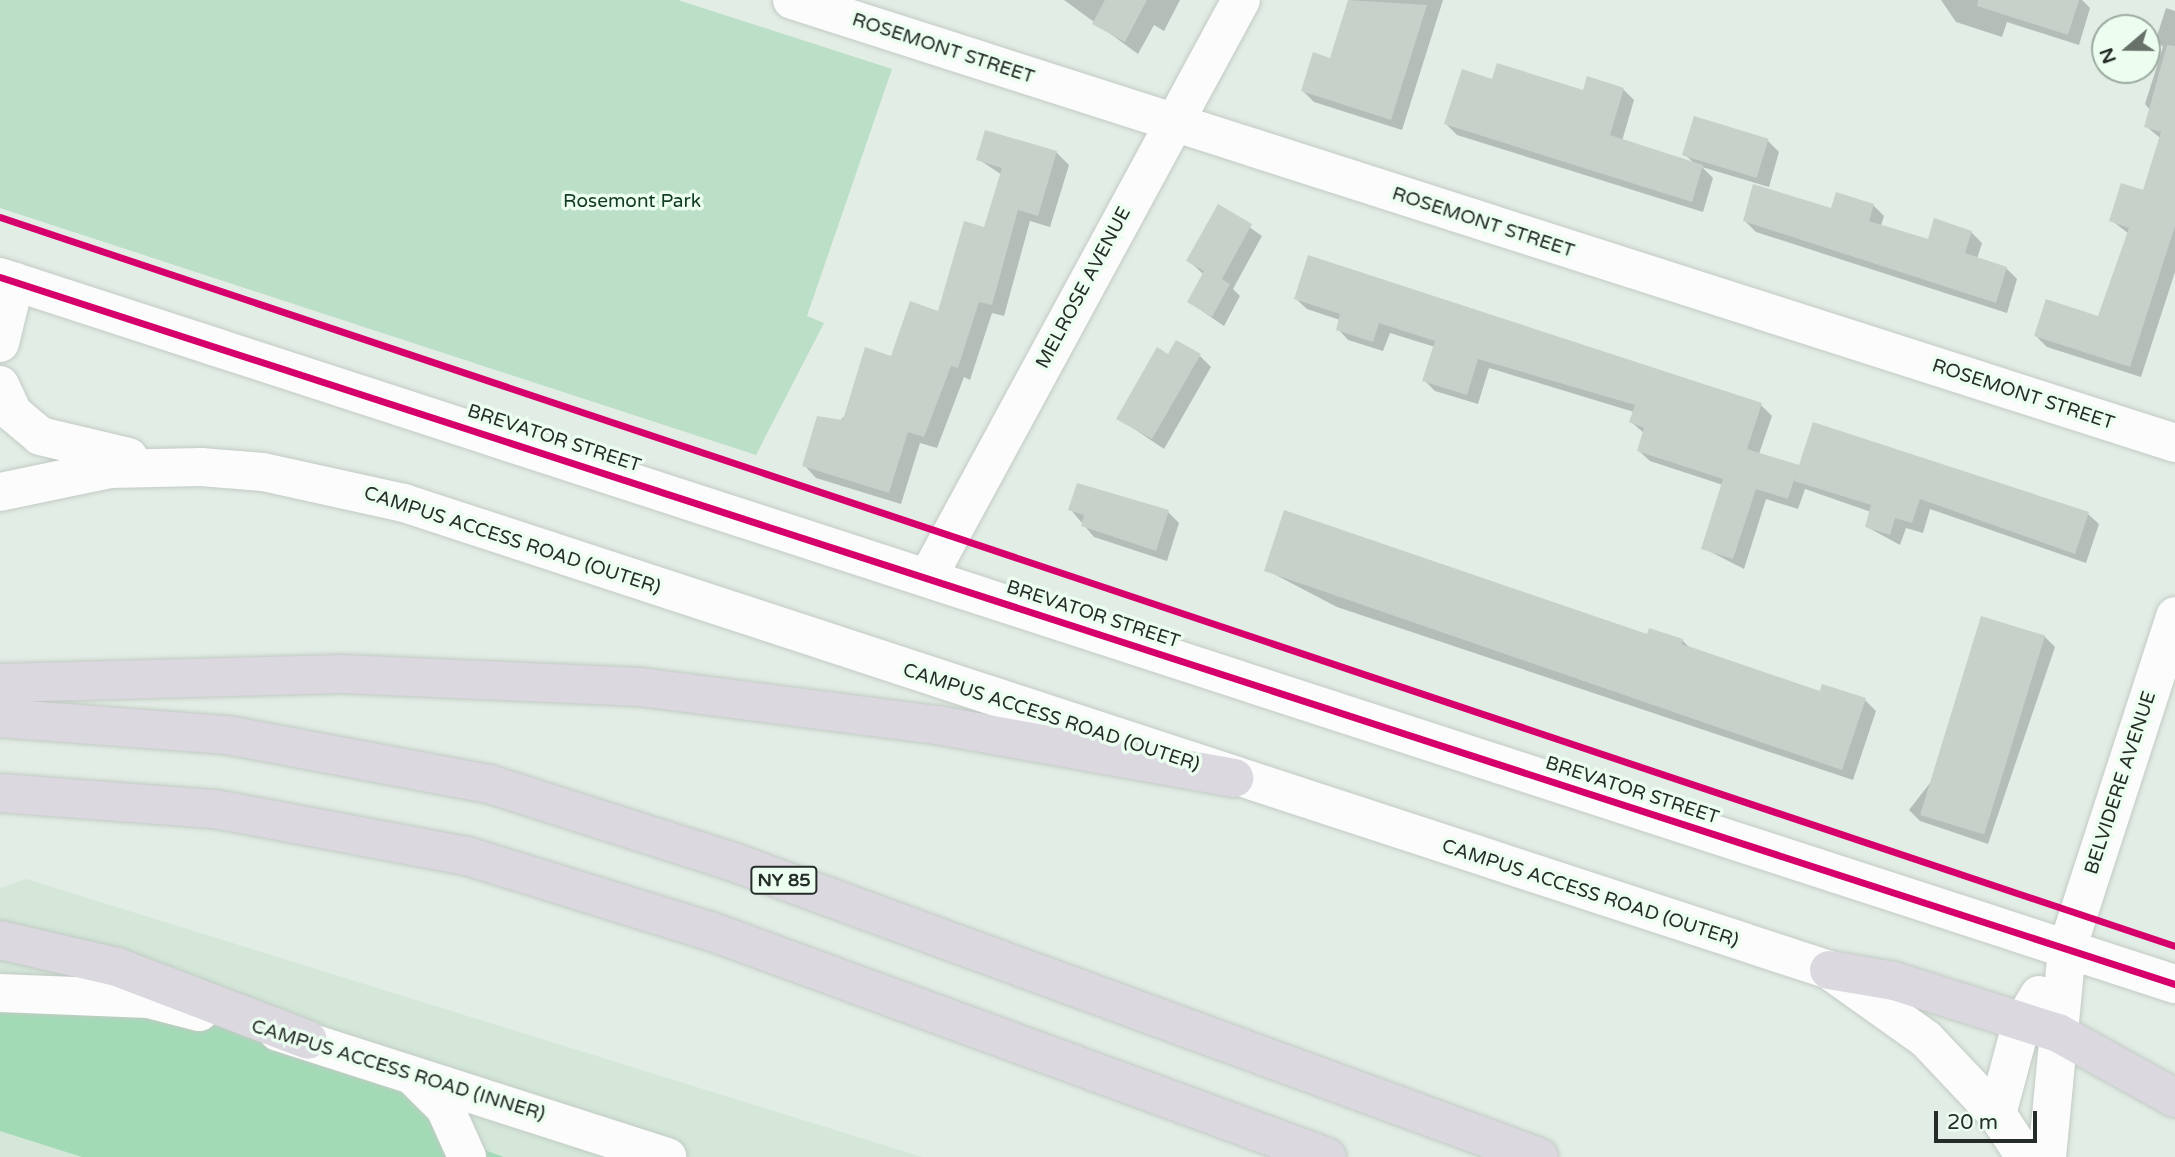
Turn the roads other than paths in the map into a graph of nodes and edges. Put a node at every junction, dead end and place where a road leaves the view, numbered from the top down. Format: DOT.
graph roads {
  1 [pos="792,0"];
  2 [pos="1241,0"];
  3 [pos="1172,124"];
  4 [pos="7,279"];
  5 [pos="0,343"];
  6 [pos="0,385"];
  7 [pos="2175,443"];
  8 [pos="179,467"];
  9 [pos="0,492"];
  10 [pos="928,578"];
  11 [pos="2175,616"];
  12 [pos="0,683"];
  13 [pos="0,718"];
  14 [pos="1234,778"];
  15 [pos="0,793"];
  16 [pos="0,940"];
  17 [pos="2067,949"];
  18 [pos="1829,970"];
  19 [pos="2175,985"];
  20 [pos="0,993"];
  21 [pos="2021,1025"];
  22 [pos="2058,1033"];
  23 [pos="308,1040"];
  24 [pos="411,1073"];
  25 [pos="2175,1098"];
  26 [pos="1997,1114"];
  27 [pos="467,1157"];
  28 [pos="667,1157"];
  29 [pos="1327,1157"];
  30 [pos="1539,1157"];
  31 [pos="2025,1157"];
  32 [pos="2047,1157"];
  1 -- 3 [label="street, ROSEMONT STREET"];
  2 -- 3 [label="street, MELROSE AVENUE"];
  3 -- 7 [label="street, ROSEMONT STREET"];
  3 -- 10 [label="street, MELROSE AVENUE"];
  4 -- 5 [label="street"];
  4 -- 10 [label="street, BREVATOR STREET"];
  6 -- 8 [label="street"];
  8 -- 9 [label="street, CAMPUS ACCESS ROAD (OUTER)"];
  8 -- 14 [label="street, CAMPUS ACCESS ROAD (OUTER)"];
  10 -- 17 [label="street, BREVATOR STREET"];
  11 -- 17 [label="street, BELVIDERE AVENUE"];
  12 -- 14 [label="highway"];
  13 -- 30 [label="highway, NY 85"];
  14 -- 18 [label="street, CAMPUS ACCESS ROAD (OUTER)"];
  15 -- 29 [label="highway"];
  16 -- 23 [label="highway"];
  17 -- 19 [label="street, BREVATOR STREET"];
  17 -- 21 [label="street, BELVIDERE AVENUE"];
  17 -- 22 [label="street, BELVIDERE AVENUE"];
  18 -- 21 [label="highway"];
  18 -- 26 [label="street, CAMPUS ACCESS ROAD (OUTER)"];
  20 -- 23 [label="street, CAMPUS ACCESS ROAD (INNER)"];
  21 -- 22 [label="highway"];
  21 -- 26 [label="street, BELVIDERE AVENUE"];
  22 -- 25 [label="highway"];
  22 -- 32 [label="street, BELVIDERE AVENUE"];
  23 -- 24 [label="street, CAMPUS ACCESS ROAD (INNER)"];
  24 -- 27 [label="street"];
  24 -- 28 [label="street, CAMPUS ACCESS ROAD (INNER)"];
  26 -- 31 [label="street, CAMPUS ACCESS ROAD (OUTER)"];
}
